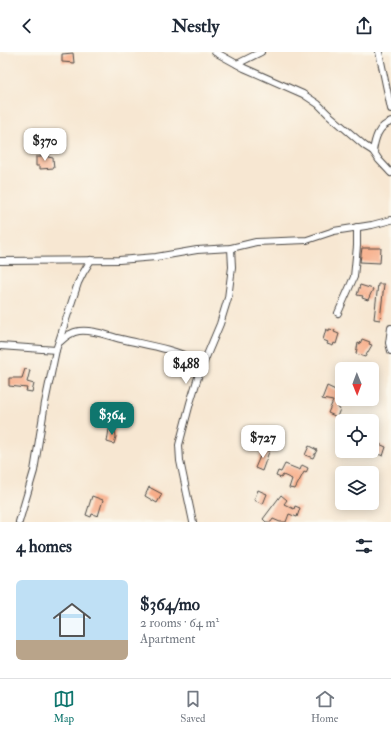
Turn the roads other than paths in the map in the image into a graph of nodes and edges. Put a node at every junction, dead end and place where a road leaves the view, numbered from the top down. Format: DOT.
graph roads {
  1 [pos="215,52"];
  2 [pos="261,52"];
  3 [pos="379,52"];
  4 [pos="237,64"];
  5 [pos="391,109"];
  6 [pos="391,122"];
  7 [pos="373,151"];
  8 [pos="391,173"];
  9 [pos="391,220"];
  10 [pos="357,227"];
  11 [pos="232,248"];
  12 [pos="91,260"];
  13 [pos="0,261"];
  14 [pos="338,313"];
  15 [pos="391,328"];
  16 [pos="0,346"];
  17 [pos="57,348"];
  18 [pos="391,351"];
  19 [pos="200,371"];
  20 [pos="19,522"];
  21 [pos="193,522"];
  1 -- 4 [label="street"];
  2 -- 4 [label="street"];
  3 -- 5 [label="street"];
  4 -- 7 [label="street"];
  6 -- 7 [label="street"];
  7 -- 8 [label="street"];
  9 -- 10 [label="street"];
  10 -- 11 [label="street"];
  10 -- 14 [label="street"];
  11 -- 12 [label="street"];
  11 -- 19 [label="street"];
  12 -- 13 [label="street"];
  12 -- 17 [label="street"];
  15 -- 18 [label="street"];
  16 -- 17 [label="street"];
  17 -- 19 [label="street"];
  17 -- 20 [label="street"];
  19 -- 21 [label="street"];
}
